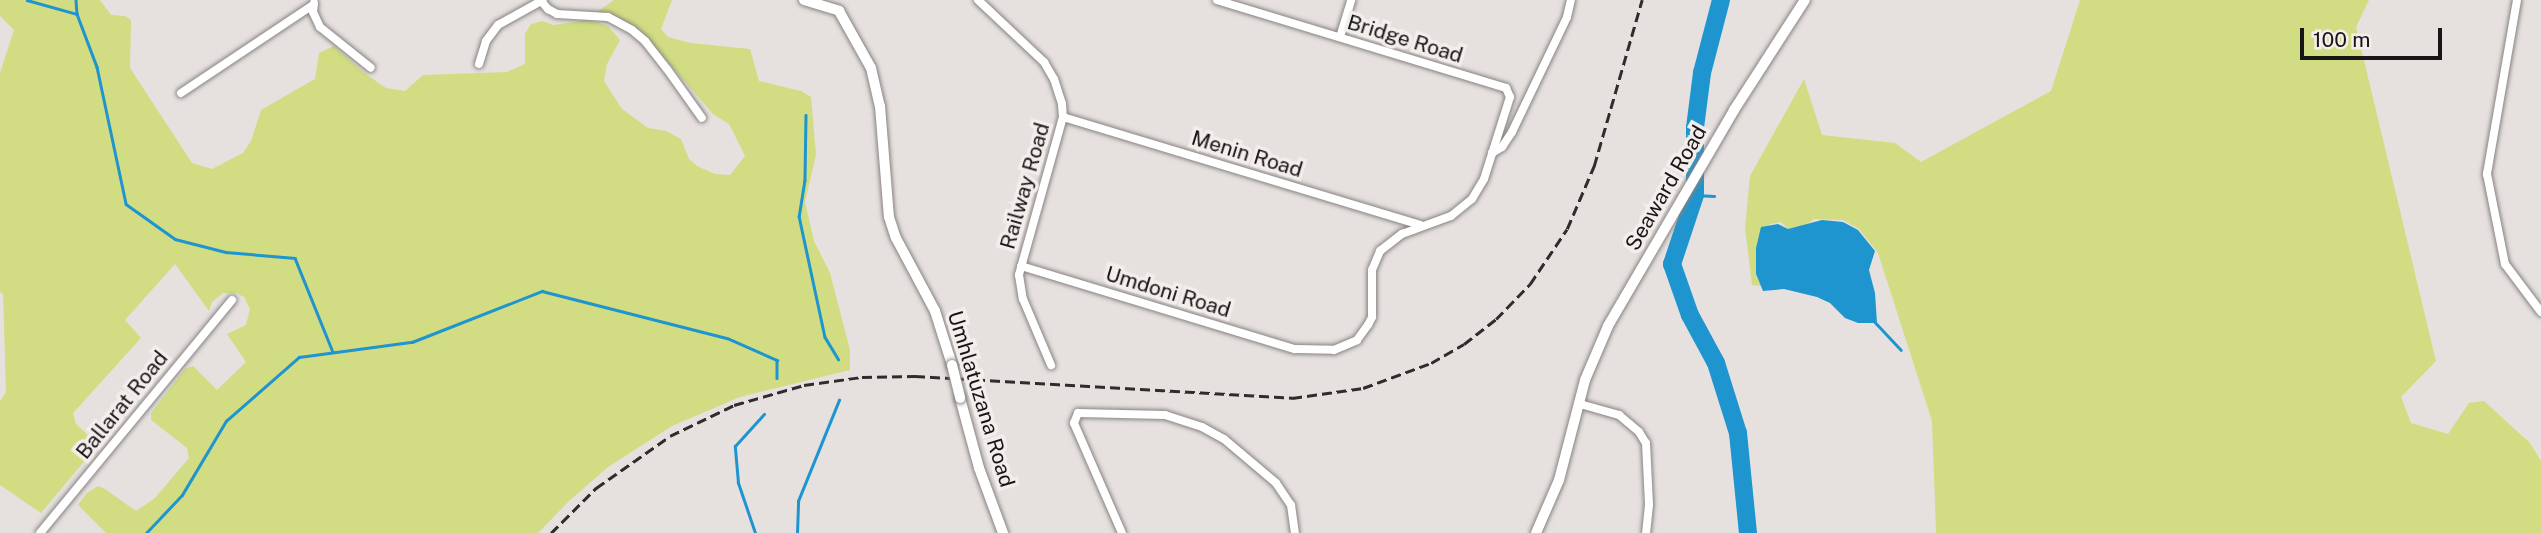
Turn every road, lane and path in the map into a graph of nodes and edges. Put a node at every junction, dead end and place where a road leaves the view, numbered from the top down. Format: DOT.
graph roads {
  1 [pos="807,0"];
  2 [pos="978,0"];
  3 [pos="1217,0"];
  4 [pos="1351,0"];
  5 [pos="1571,0"];
  6 [pos="1805,0"];
  7 [pos="2517,0"];
  8 [pos="542,1"];
  9 [pos="315,2"];
  10 [pos="838,5"];
  11 [pos="1340,37"];
  12 [pos="479,64"];
  13 [pos="371,68"];
  14 [pos="181,93"];
  15 [pos="1063,117"];
  16 [pos="702,118"];
  17 [pos="1493,153"];
  18 [pos="1420,225"];
  19 [pos="1021,266"];
  20 [pos="232,300"];
  21 [pos="2541,312"];
  22 [pos="1051,365"];
  23 [pos="1580,404"];
  24 [pos="40,533"];
  25 [pos="1003,533"];
  26 [pos="1122,533"];
  27 [pos="1295,533"];
  28 [pos="1536,533"];
  29 [pos="1646,533"];
  1 -- 10 [label="street"];
  2 -- 15 [label="street, Railway Road"];
  3 -- 11 [label="street, Bridge Road"];
  4 -- 11 [label="street"];
  5 -- 17 [label="street"];
  6 -- 23 [label="street, Seaward Road"];
  7 -- 21 [label="street"];
  8 -- 12 [label="street"];
  8 -- 16 [label="street"];
  9 -- 13 [label="street"];
  9 -- 14 [label="street"];
  10 -- 25 [label="street, Umhlatuzana Road, bridge"];
  11 -- 17 [label="street, Bridge Road"];
  15 -- 18 [label="street, Menin Road"];
  15 -- 19 [label="street, Railway Road"];
  17 -- 18 [label="street"];
  18 -- 19 [label="street, Umdoni Road"];
  19 -- 22 [label="street, Railway Road"];
  20 -- 24 [label="street, Ballarat Road"];
  23 -- 28 [label="street"];
  23 -- 29 [label="street"];
  26 -- 27 [label="street"];
}
